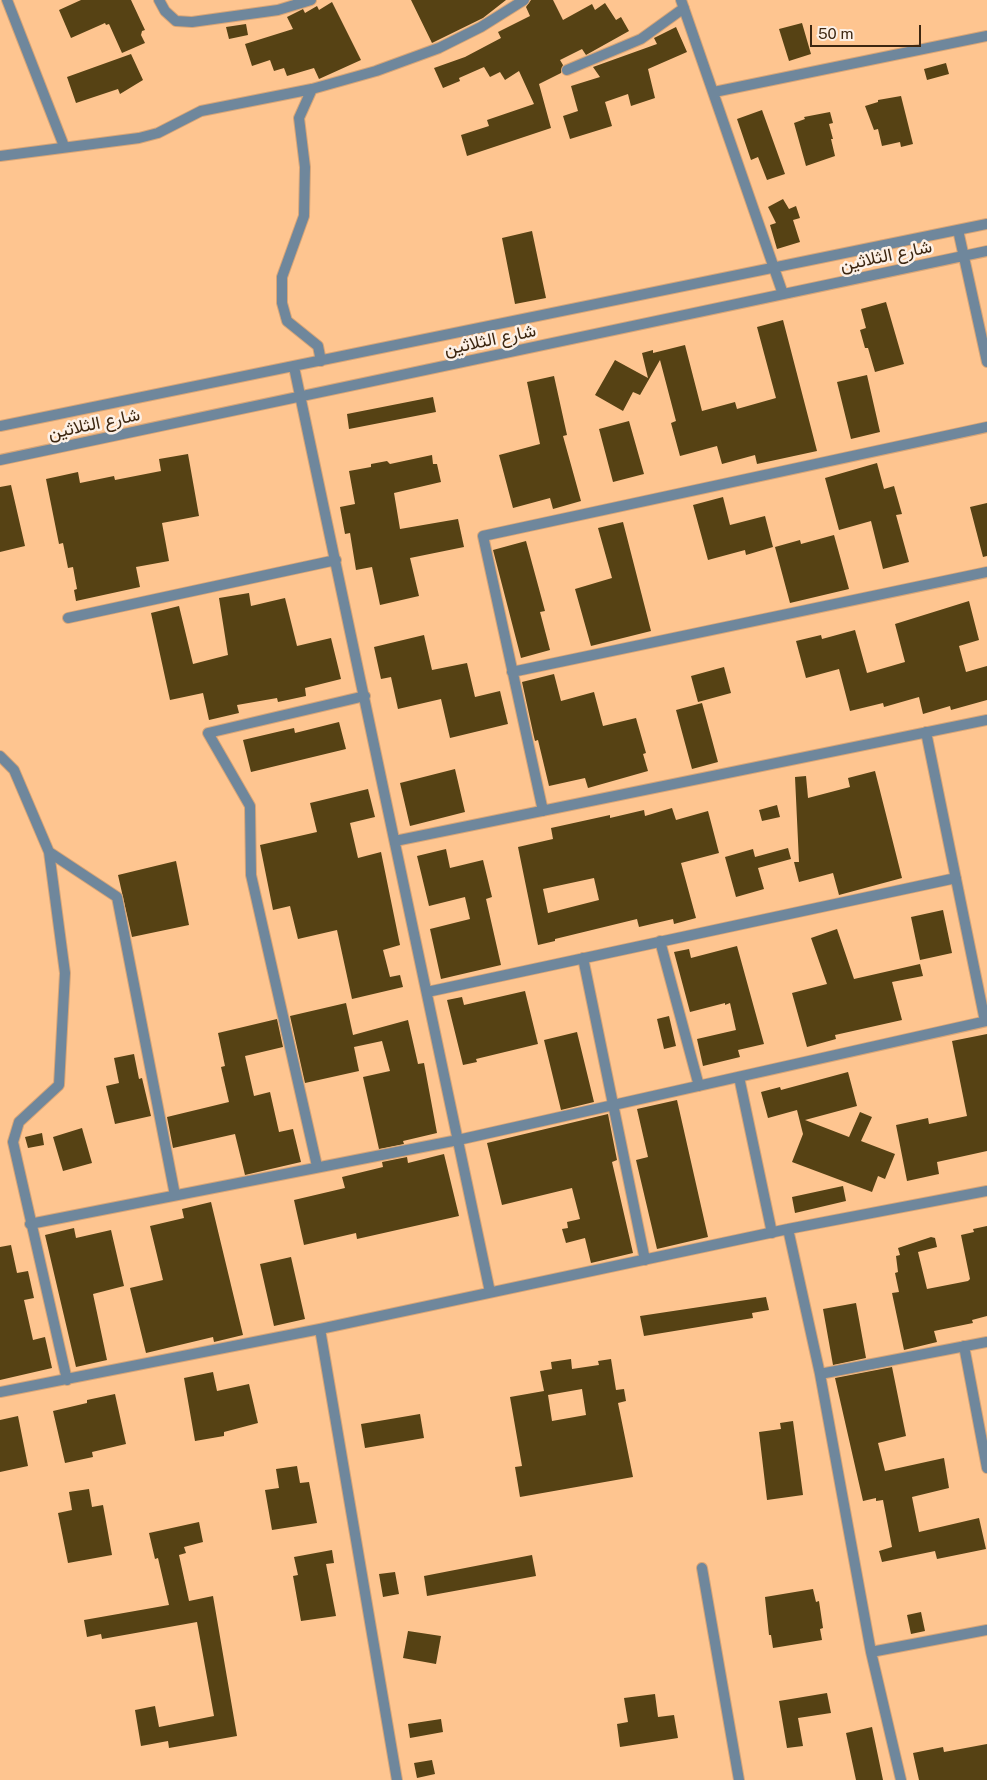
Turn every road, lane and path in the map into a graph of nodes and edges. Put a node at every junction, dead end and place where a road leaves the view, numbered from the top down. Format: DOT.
graph roads {
  1 [pos="8,0"];
  2 [pos="159,0"];
  3 [pos="311,0"];
  4 [pos="524,0"];
  5 [pos="683,4"];
  6 [pos="987,36"];
  7 [pos="568,70"];
  8 [pos="312,89"];
  9 [pos="714,92"];
  10 [pos="64,146"];
  11 [pos="0,156"];
  12 [pos="987,224"];
  13 [pos="958,230"];
  14 [pos="987,251"];
  15 [pos="962,256"];
  16 [pos="774,268"];
  17 [pos="783,294"];
  18 [pos="321,361"];
  19 [pos="987,362"];
  20 [pos="294,367"];
  21 [pos="301,398"];
  22 [pos="0,426"];
  23 [pos="987,427"];
  24 [pos="0,460"];
  25 [pos="336,560"];
  26 [pos="987,572"];
  27 [pos="68,618"];
  28 [pos="512,672"];
  29 [pos="364,696"];
  30 [pos="987,720"];
  31 [pos="926,732"];
  32 [pos="0,756"];
  33 [pos="543,811"];
  34 [pos="395,842"];
  35 [pos="49,852"];
  36 [pos="956,878"];
  37 [pos="660,941"];
  38 [pos="583,958"];
  39 [pos="427,992"];
  40 [pos="986,1021"];
  41 [pos="739,1077"];
  42 [pos="698,1086"];
  43 [pos="614,1105"];
  44 [pos="458,1140"];
  45 [pos="317,1166"];
  46 [pos="987,1192"];
  47 [pos="175,1195"];
  48 [pos="30,1224"];
  49 [pos="788,1229"];
  50 [pos="772,1233"];
  51 [pos="645,1260"];
  52 [pos="490,1292"];
  53 [pos="320,1329"];
  54 [pos="987,1342"];
  55 [pos="964,1346"];
  56 [pos="820,1374"];
  57 [pos="66,1380"];
  58 [pos="0,1392"];
  59 [pos="987,1468"];
  60 [pos="702,1568"];
  61 [pos="987,1630"];
  62 [pos="871,1652"];
  63 [pos="397,1780"];
  64 [pos="739,1780"];
  65 [pos="901,1780"];
  1 -- 10 [label="street"];
  2 -- 3 [label="street"];
  4 -- 8 [label="street"];
  5 -- 7 [label="street"];
  5 -- 9 [label="street"];
  6 -- 9 [label="street"];
  8 -- 10 [label="street"];
  8 -- 18 [label="street"];
  9 -- 16 [label="street"];
  10 -- 11 [label="street"];
  12 -- 13 [label="street, شارع الثلاثين"];
  13 -- 15 [label="street"];
  13 -- 16 [label="street, شارع الثلاثين"];
  14 -- 15 [label="street, شارع الثلاثين"];
  15 -- 17 [label="street, شارع الثلاثين"];
  15 -- 19 [label="street"];
  16 -- 17 [label="street"];
  16 -- 18 [label="street, شارع الثلاثين"];
  17 -- 21 [label="street, شارع الثلاثين"];
  18 -- 20 [label="street, شارع الثلاثين"];
  20 -- 21 [label="street"];
  20 -- 22 [label="street, شارع الثلاثين"];
  21 -- 24 [label="street, شارع الثلاثين"];
  21 -- 25 [label="street"];
  23 -- 28 [label="street"];
  25 -- 27 [label="street"];
  25 -- 29 [label="street"];
  26 -- 28 [label="street"];
  28 -- 33 [label="street"];
  29 -- 34 [label="street"];
  29 -- 45 [label="street"];
  30 -- 31 [label="street"];
  31 -- 33 [label="street"];
  31 -- 36 [label="street"];
  32 -- 35 [label="street"];
  33 -- 34 [label="street"];
  34 -- 39 [label="street"];
  35 -- 47 [label="street"];
  35 -- 48 [label="street"];
  36 -- 37 [label="street"];
  36 -- 40 [label="street"];
  37 -- 38 [label="street"];
  37 -- 42 [label="street"];
  38 -- 39 [label="street"];
  38 -- 43 [label="street"];
  39 -- 44 [label="street"];
  40 -- 41 [label="street"];
  41 -- 42 [label="street"];
  41 -- 50 [label="street"];
  42 -- 43 [label="street"];
  43 -- 44 [label="street"];
  43 -- 51 [label="street"];
  44 -- 45 [label="street"];
  44 -- 52 [label="street"];
  45 -- 47 [label="street"];
  46 -- 49 [label="street"];
  47 -- 48 [label="street"];
  48 -- 57 [label="street"];
  49 -- 50 [label="street"];
  49 -- 56 [label="street"];
  50 -- 51 [label="street"];
  51 -- 52 [label="street"];
  52 -- 53 [label="street"];
  53 -- 57 [label="street"];
  53 -- 63 [label="street"];
  54 -- 55 [label="street"];
  55 -- 56 [label="street"];
  55 -- 59 [label="street"];
  56 -- 62 [label="street"];
  57 -- 58 [label="street"];
  60 -- 64 [label="street"];
  61 -- 62 [label="street"];
  62 -- 65 [label="street"];
}
